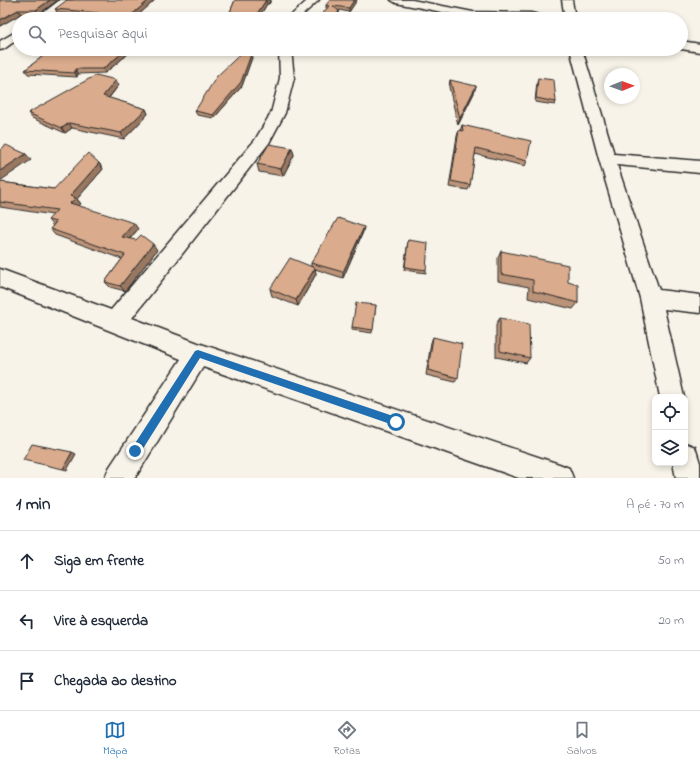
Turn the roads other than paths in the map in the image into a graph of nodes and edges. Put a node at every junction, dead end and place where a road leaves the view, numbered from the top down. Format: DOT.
graph roads {
  1 [pos="67,0"];
  2 [pos="314,0"];
  3 [pos="396,0"];
  4 [pos="567,0"];
  5 [pos="50,12"];
  6 [pos="300,12"];
  7 [pos="458,12"];
  8 [pos="569,12"];
  9 [pos="12,38"];
  10 [pos="0,46"];
  11 [pos="688,46"];
  12 [pos="700,48"];
  13 [pos="285,56"];
  14 [pos="578,56"];
  15 [pos="607,160"];
  16 [pos="700,167"];
  17 [pos="0,278"];
  18 [pos="651,298"];
  19 [pos="700,304"];
  20 [pos="115,322"];
  21 [pos="198,354"];
  22 [pos="671,394"];
  23 [pos="687,466"];
  24 [pos="119,478"];
  25 [pos="559,478"];
  26 [pos="690,478"];
  1 -- 5 [label="street"];
  2 -- 6 [label="street"];
  3 -- 7 [label="street"];
  4 -- 8 [label="street"];
  9 -- 10 [label="street"];
  11 -- 12 [label="street"];
  13 -- 20 [label="street"];
  14 -- 15 [label="street"];
  15 -- 16 [label="street"];
  15 -- 18 [label="street"];
  17 -- 20 [label="street"];
  18 -- 19 [label="street"];
  18 -- 22 [label="street"];
  20 -- 21 [label="street"];
  21 -- 24 [label="street"];
  21 -- 25 [label="street"];
  23 -- 26 [label="street"];
}
